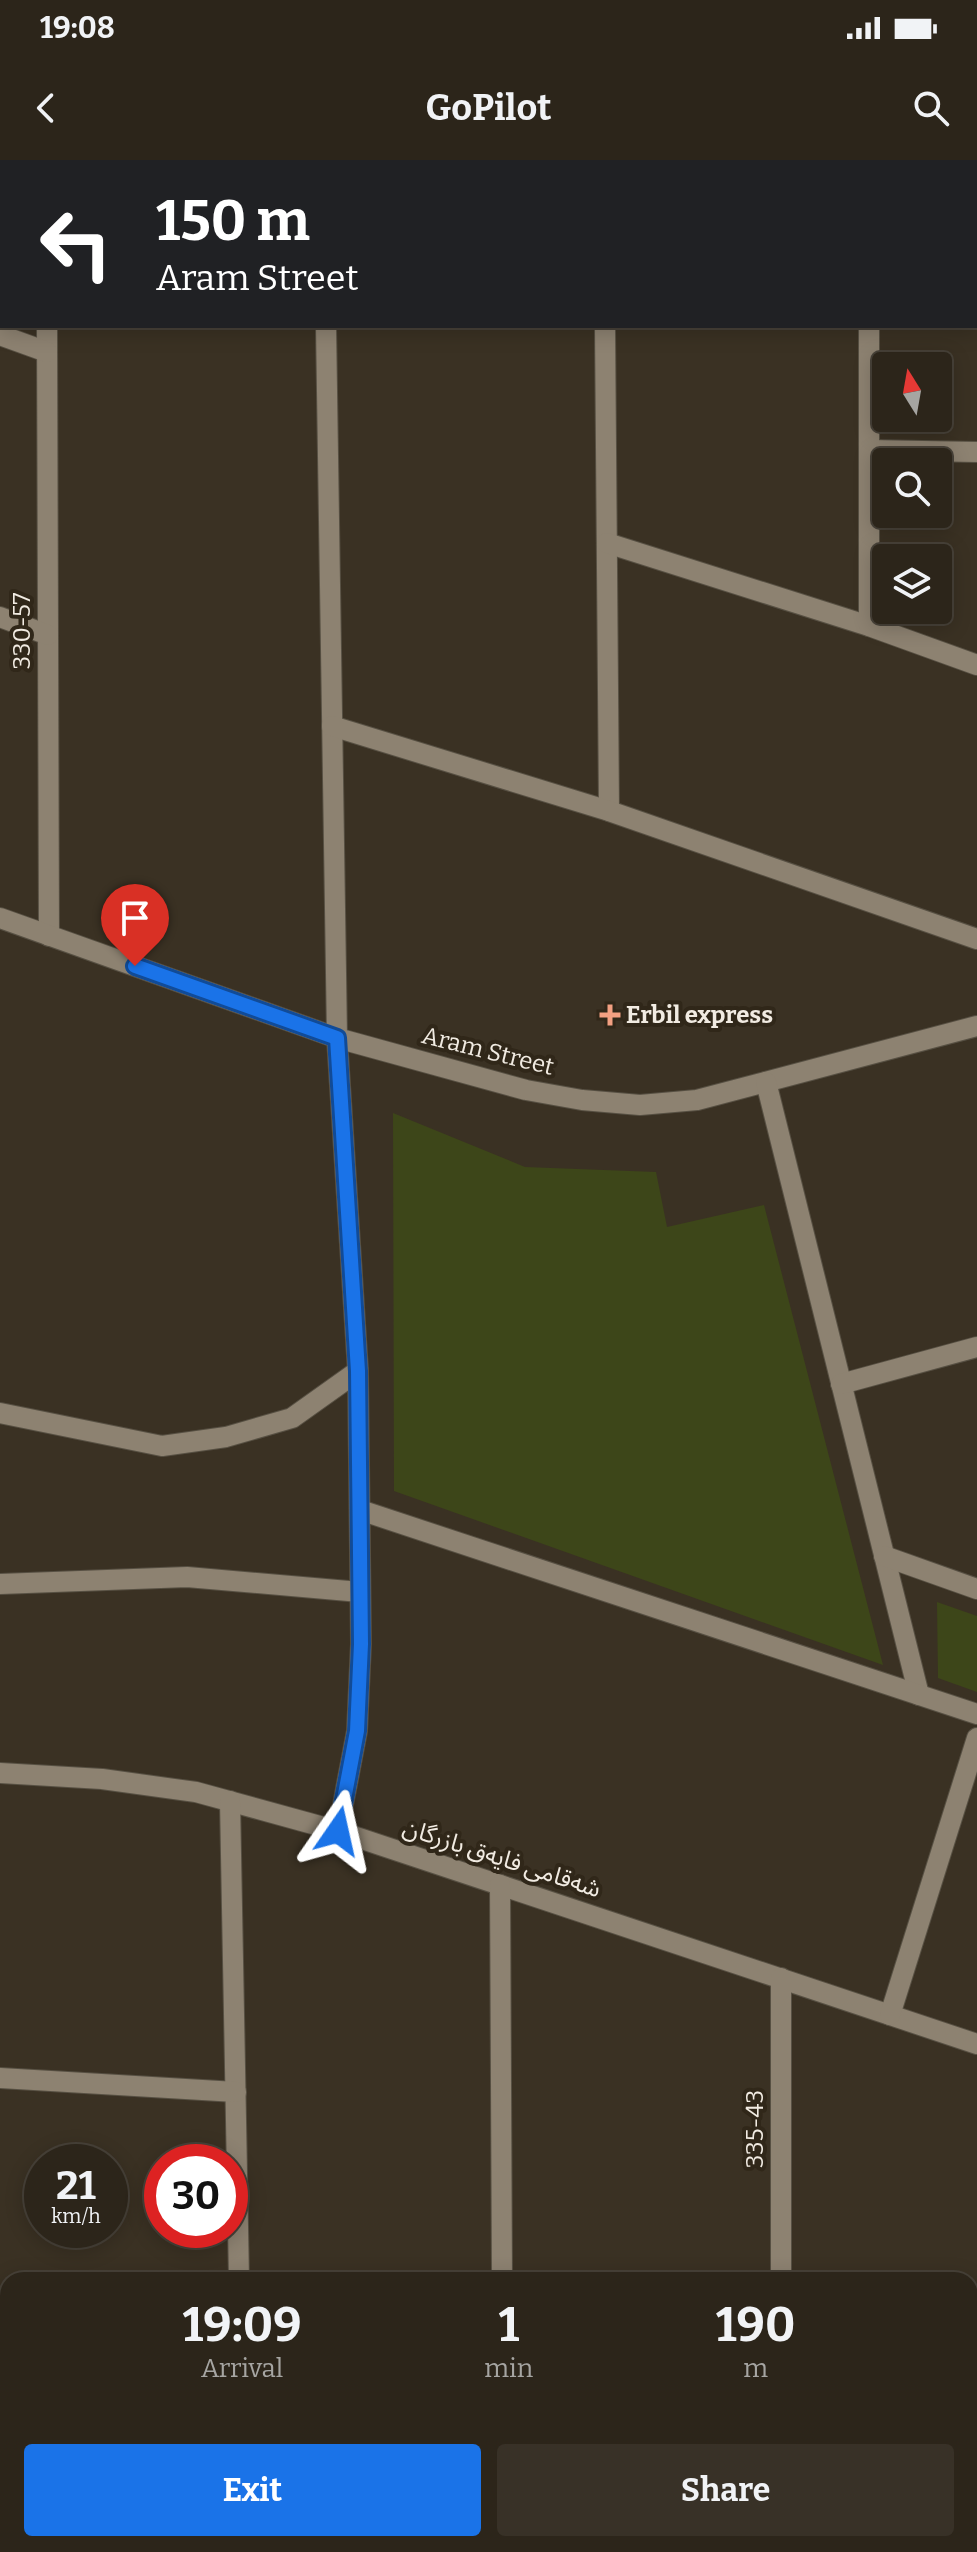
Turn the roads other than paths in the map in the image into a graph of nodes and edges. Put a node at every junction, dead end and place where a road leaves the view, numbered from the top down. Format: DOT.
graph roads {
  1 [pos="47,328"];
  2 [pos="326,328"];
  3 [pos="605,328"];
  4 [pos="869,328"];
  5 [pos="0,335"];
  6 [pos="47,352"];
  7 [pos="869,450"];
  8 [pos="977,452"];
  9 [pos="607,543"];
  10 [pos="0,617"];
  11 [pos="869,626"];
  12 [pos="48,635"];
  13 [pos="977,665"];
  14 [pos="332,726"];
  15 [pos="609,811"];
  16 [pos="0,918"];
  17 [pos="49,936"];
  18 [pos="977,939"];
  19 [pos="977,1026"];
  20 [pos="337,1038"];
  21 [pos="766,1082"];
  22 [pos="977,1347"];
  23 [pos="358,1371"];
  24 [pos="841,1384"];
  25 [pos="0,1413"];
  26 [pos="360,1510"];
  27 [pos="884,1556"];
  28 [pos="0,1584"];
  29 [pos="977,1589"];
  30 [pos="360,1592"];
  31 [pos="919,1695"];
  32 [pos="977,1714"];
  33 [pos="977,1738"];
  34 [pos="0,1773"];
  35 [pos="230,1801"];
  36 [pos="338,1831"];
  37 [pos="500,1885"];
  38 [pos="781,1978"];
  39 [pos="890,2015"];
  40 [pos="977,2044"];
  41 [pos="0,2078"];
  42 [pos="236,2092"];
  43 [pos="239,2272"];
  44 [pos="502,2272"];
  45 [pos="781,2272"];
  1 -- 6 [label="street, 330-57"];
  2 -- 14 [label="street"];
  3 -- 9 [label="street"];
  4 -- 7 [label="street"];
  5 -- 6 [label="street"];
  6 -- 12 [label="street, 330-57"];
  7 -- 8 [label="street"];
  7 -- 11 [label="street"];
  9 -- 11 [label="street"];
  9 -- 15 [label="street"];
  10 -- 12 [label="street"];
  11 -- 13 [label="street"];
  12 -- 17 [label="street, 330-57"];
  14 -- 15 [label="street"];
  14 -- 20 [label="street"];
  15 -- 18 [label="street"];
  16 -- 17 [label="street, Aram Street"];
  17 -- 20 [label="street, Aram Street"];
  19 -- 21 [label="street, Aram Street"];
  20 -- 21 [label="street, Aram Street"];
  20 -- 23 [label="street"];
  21 -- 24 [label="street"];
  22 -- 24 [label="street"];
  23 -- 25 [label="street"];
  23 -- 26 [label="street"];
  24 -- 27 [label="street"];
  26 -- 30 [label="street"];
  26 -- 31 [label="street"];
  27 -- 29 [label="street"];
  27 -- 31 [label="street"];
  28 -- 30 [label="street"];
  30 -- 36 [label="street"];
  31 -- 32 [label="street"];
  33 -- 39 [label="street"];
  34 -- 35 [label="street, شەقامی فایەق بازرگان"];
  35 -- 36 [label="street, شەقامی فایەق بازرگان"];
  35 -- 42 [label="street"];
  36 -- 37 [label="street, شەقامی فایەق بازرگان"];
  37 -- 38 [label="street, شەقامی فایەق بازرگان"];
  37 -- 44 [label="street"];
  38 -- 39 [label="street, شەقامی فایەق بازرگان"];
  38 -- 45 [label="street, 335-43"];
  39 -- 40 [label="street, شەقامی فایەق بازرگان"];
  41 -- 42 [label="street"];
  42 -- 43 [label="street"];
}
